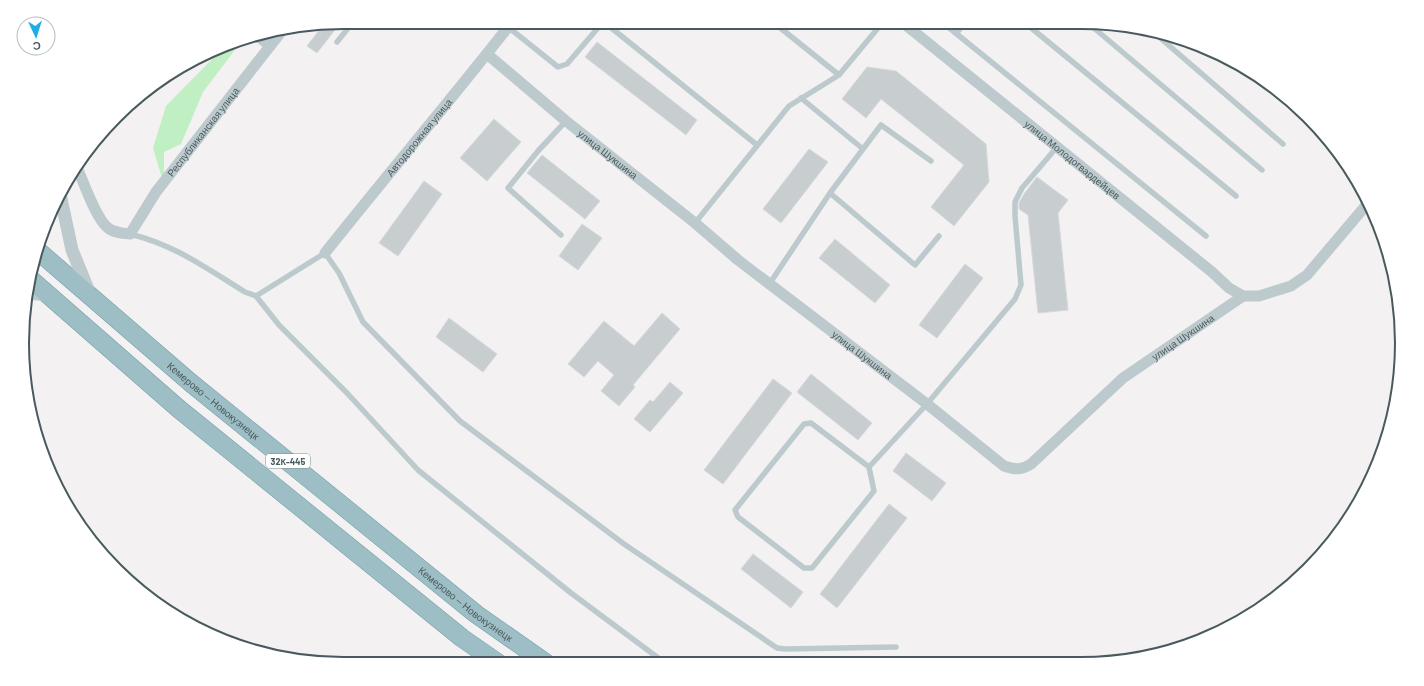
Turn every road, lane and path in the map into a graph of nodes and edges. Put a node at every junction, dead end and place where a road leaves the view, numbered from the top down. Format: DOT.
graph roads {
  1 [pos="347,29"];
  2 [pos="506,29"];
  3 [pos="516,29"];
  4 [pos="597,29"];
  5 [pos="612,29"];
  6 [pos="782,29"];
  7 [pos="877,29"];
  8 [pos="911,29"];
  9 [pos="952,29"];
  10 [pos="960,29"];
  11 [pos="1033,29"];
  12 [pos="1096,30"];
  13 [pos="957,33"];
  14 [pos="278,36"];
  15 [pos="263,40"];
  16 [pos="1163,40"];
  17 [pos="337,42"];
  18 [pos="270,46"];
  19 [pos="487,54"];
  20 [pos="839,75"];
  21 [pos="802,98"];
  22 [pos="566,121"];
  23 [pos="1283,144"];
  24 [pos="757,145"];
  25 [pos="1057,147"];
  26 [pos="863,149"];
  27 [pos="931,161"];
  28 [pos="1262,170"];
  29 [pos="79,173"];
  30 [pos="830,193"];
  31 [pos="1236,196"];
  32 [pos="62,202"];
  33 [pos="1364,207"];
  34 [pos="695,223"];
  35 [pos="130,234"];
  36 [pos="562,235"];
  37 [pos="939,236"];
  38 [pos="1206,236"];
  39 [pos="325,252"];
  40 [pos="42,254"];
  41 [pos="35,283"];
  42 [pos="770,283"];
  43 [pos="33,294"];
  44 [pos="90,294"];
  45 [pos="48,295"];
  46 [pos="256,296"];
  47 [pos="1243,296"];
  48 [pos="927,404"];
  49 [pos="868,467"];
  50 [pos="896,647"];
  51 [pos="489,657"];
  52 [pos="537,657"];
  53 [pos="657,657"];
  1 -- 17 [label="lane"];
  2 -- 19 [label="street, Автодорожная улица"];
  3 -- 4 [label="lane"];
  5 -- 24 [label="lane"];
  6 -- 20 [label="lane"];
  7 -- 20 [label="lane"];
  8 -- 25 [label="street, улица Молодогвардейцев"];
  9 -- 13 [label="lane"];
  10 -- 13 [label="lane"];
  11 -- 31 [label="lane"];
  12 -- 28 [label="lane"];
  13 -- 38 [label="lane"];
  14 -- 18 [label="street, Республиканская улица"];
  15 -- 18 [label="street"];
  16 -- 23 [label="lane"];
  18 -- 35 [label="street, Республиканская улица"];
  19 -- 22 [label="street, улица Шукшина"];
  19 -- 39 [label="street, Автодорожная улица"];
  20 -- 21 [label="lane"];
  21 -- 24 [label="lane"];
  21 -- 26 [label="lane"];
  22 -- 34 [label="street, улица Шукшина"];
  22 -- 36 [label="lane"];
  24 -- 34 [label="lane"];
  25 -- 47 [label="street, улица Молодогвардейцев"];
  25 -- 48 [label="lane"];
  26 -- 27 [label="lane"];
  26 -- 30 [label="lane"];
  29 -- 35 [label="street"];
  30 -- 37 [label="lane"];
  30 -- 42 [label="lane"];
  32 -- 44 [label="street"];
  33 -- 47 [label="street"];
  34 -- 42 [label="street, улица Шукшина"];
  35 -- 46 [label="lane"];
  39 -- 46 [label="lane"];
  39 -- 50 [label="lane"];
  40 -- 44 [label="highway, Кемерово — Новокузнецк / 32К-445"];
  41 -- 45 [label="highway, 32К-445"];
  42 -- 48 [label="street, улица Шукшина"];
  43 -- 45 [label="street"];
  44 -- 52 [label="highway, Кемерово — Новокузнецк / 32К-445"];
  45 -- 51 [label="highway, 32К-445"];
  46 -- 53 [label="lane"];
  47 -- 48 [label="street, улица Шукшина"];
  48 -- 49 [label="lane"];
  49 -- 49 [label="lane"];
}
